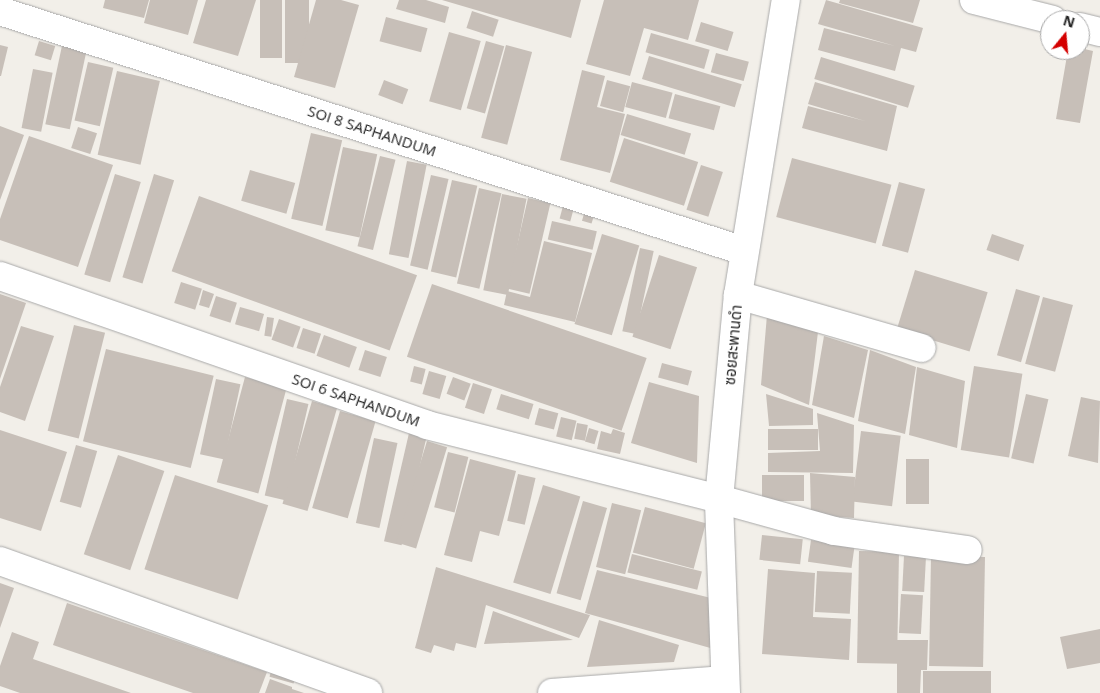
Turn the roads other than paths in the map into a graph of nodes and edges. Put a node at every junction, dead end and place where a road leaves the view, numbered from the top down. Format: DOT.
graph roads {
  1 [pos="786,0"];
  2 [pos="974,0"];
  3 [pos="0,11"];
  4 [pos="1040,17"];
  5 [pos="744,251"];
  6 [pos="0,276"];
  7 [pos="738,295"];
  8 [pos="922,348"];
  9 [pos="719,499"];
  10 [pos="968,550"];
  11 [pos="0,561"];
  12 [pos="725,687"];
  13 [pos="368,693"];
  14 [pos="552,693"];
  1 -- 5 [label="street, ซอยสะพานดำ"];
  2 -- 4 [label="street"];
  3 -- 5 [label="street, SOI 8 SAPHANDUM"];
  5 -- 7 [label="street, ซอยสะพานดำ"];
  6 -- 9 [label="street, SOI 6 SAPHANDUM"];
  7 -- 8 [label="street"];
  7 -- 9 [label="street, ซอยสะพานดำ"];
  9 -- 10 [label="street, SOI 6 SAPHANDUM"];
  9 -- 12 [label="street, ซอยสะพานดำ"];
  11 -- 13 [label="street"];
  12 -- 14 [label="street"];
}
